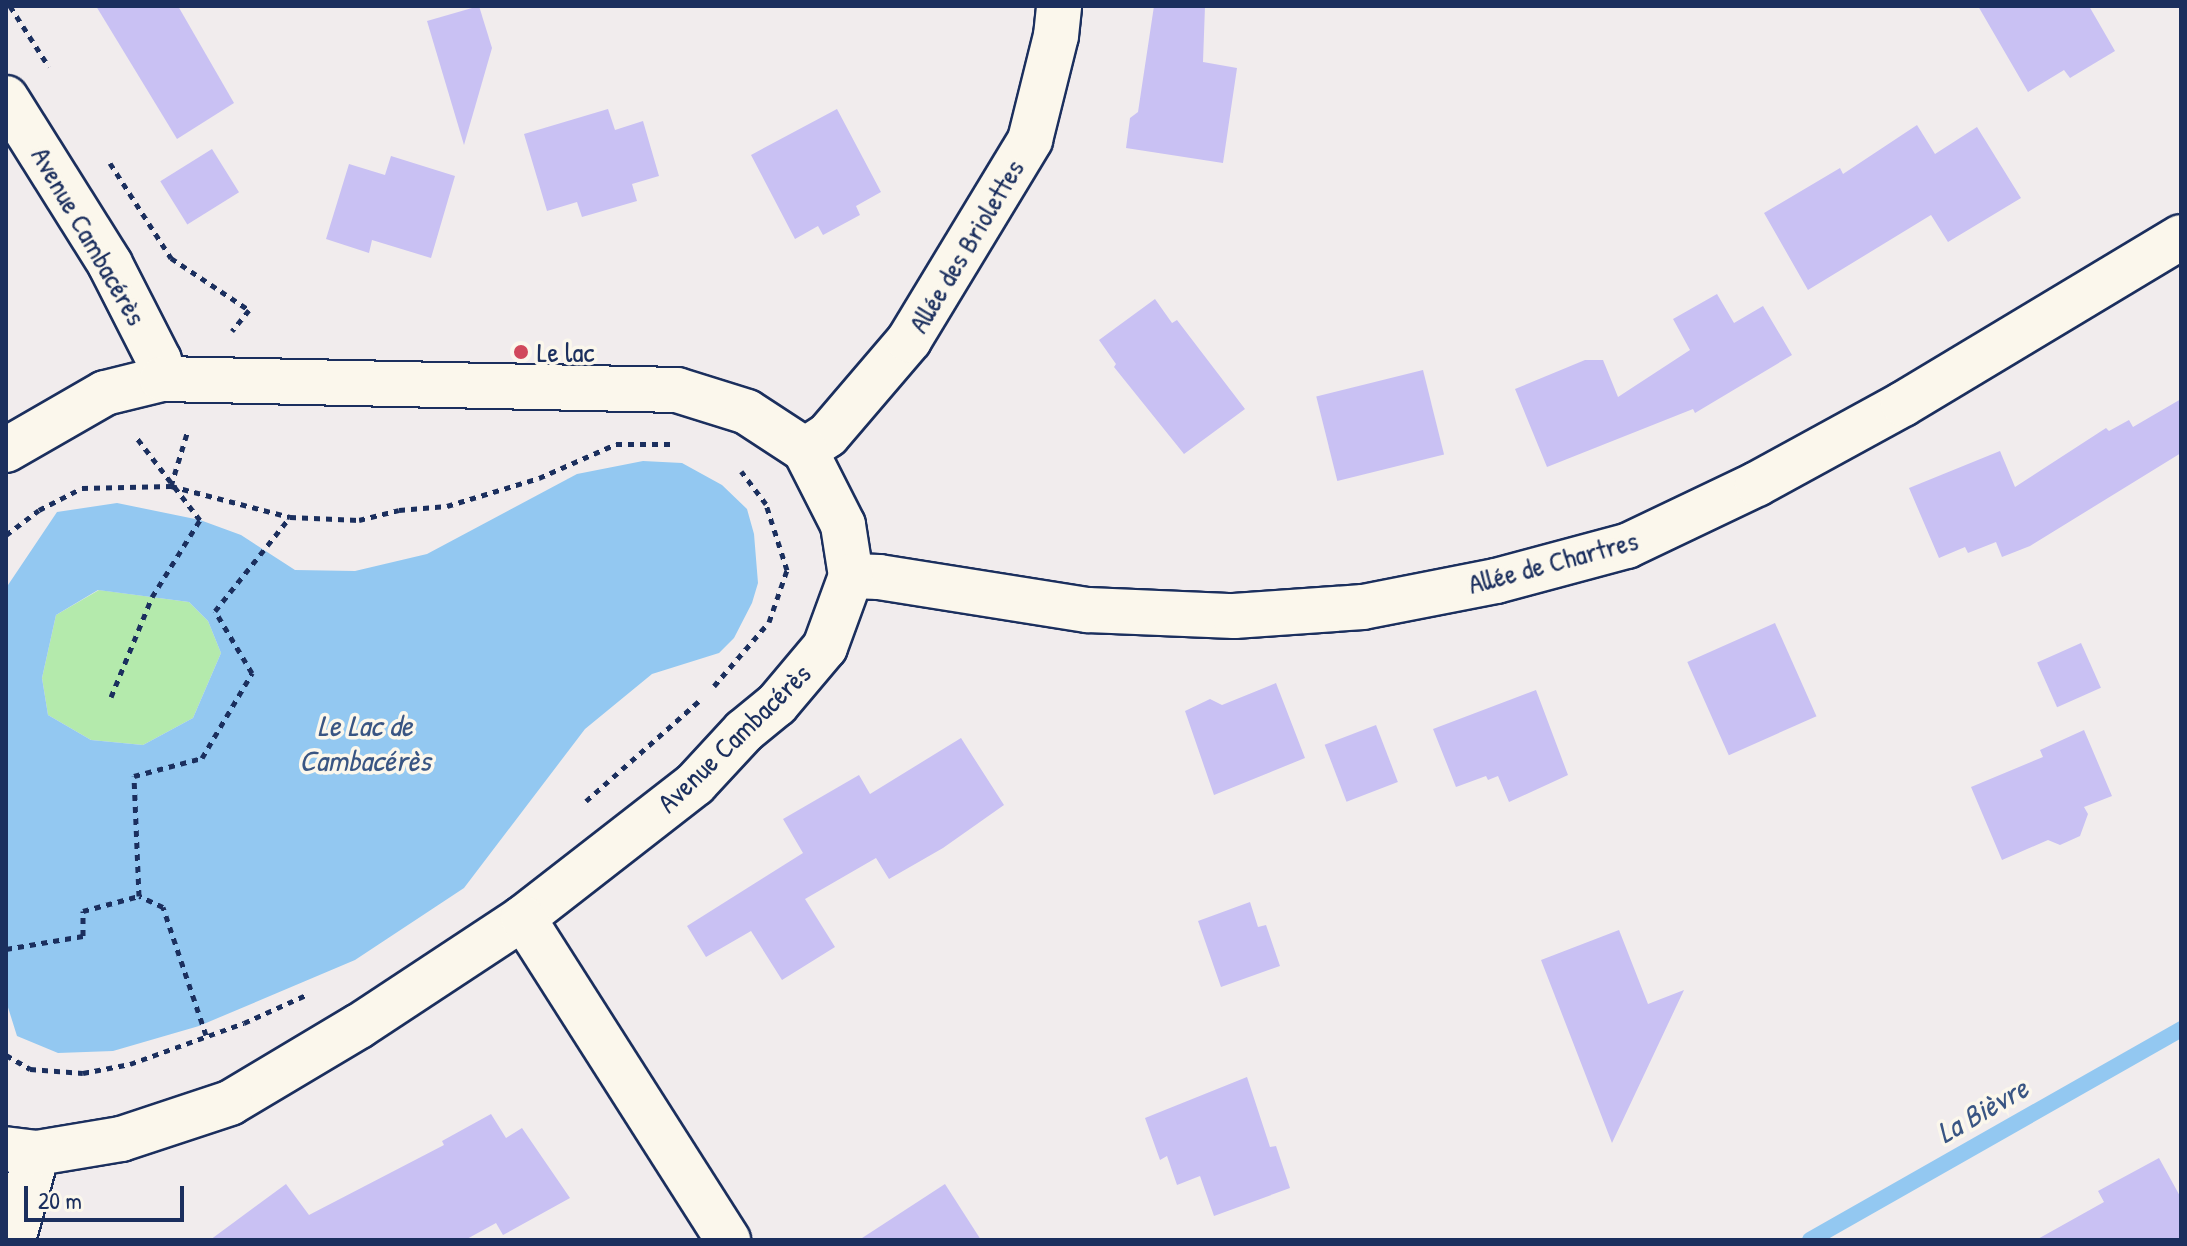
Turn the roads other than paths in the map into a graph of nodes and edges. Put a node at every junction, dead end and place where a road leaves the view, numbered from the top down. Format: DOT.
graph roads {
  1 [pos="1059,6"];
  2 [pos="6,98"];
  3 [pos="2181,237"];
  4 [pos="162,379"];
  5 [pos="6,450"];
  6 [pos="805,450"];
  7 [pos="851,576"];
  8 [pos="523,918"];
  9 [pos="22,1151"];
  10 [pos="13,1240"];
  11 [pos="728,1240"];
  1 -- 6 [label="street, Allée des Briolettes"];
  2 -- 4 [label="street, Avenue Cambacérès"];
  3 -- 7 [label="street, Allée de Chartres"];
  4 -- 5 [label="street, Avenue Cambacérès"];
  4 -- 6 [label="street, Avenue Cambacérès"];
  6 -- 7 [label="street, Avenue Cambacérès"];
  7 -- 8 [label="street, Avenue Cambacérès"];
  8 -- 9 [label="street, Avenue Cambacérès"];
  8 -- 11 [label="street"];
  9 -- 10 [label="street"];
}
